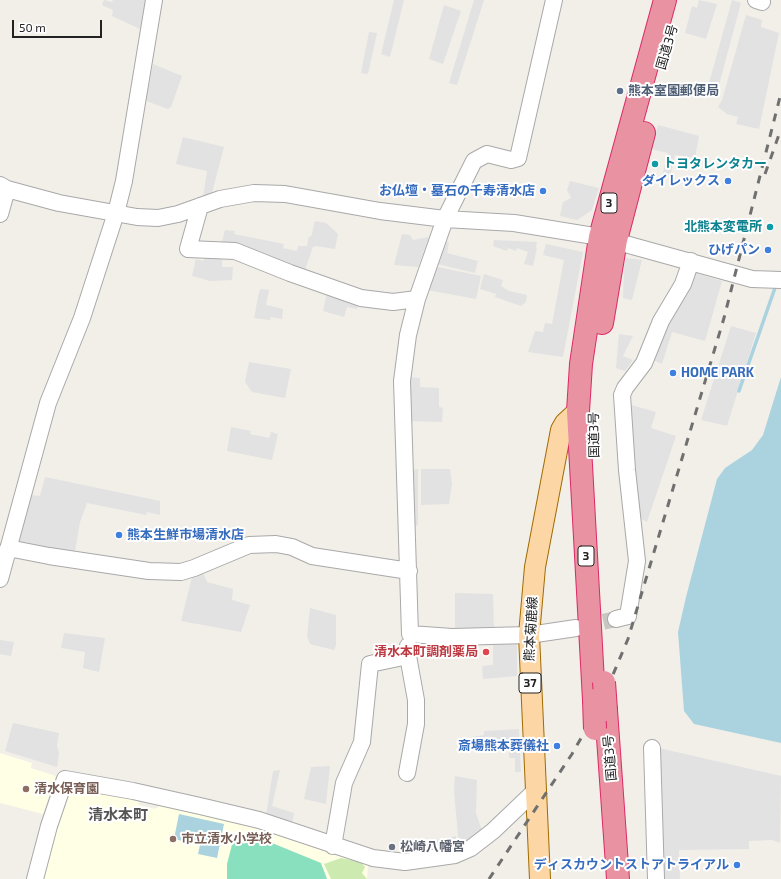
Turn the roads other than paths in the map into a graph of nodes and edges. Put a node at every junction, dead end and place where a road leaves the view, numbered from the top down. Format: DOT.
graph roads {
  1 [pos="154,0"];
  2 [pos="554,0"];
  3 [pos="668,0"];
  4 [pos="4,187"];
  5 [pos="200,206"];
  6 [pos="116,213"];
  7 [pos="0,214"];
  8 [pos="445,219"];
  9 [pos="608,238"];
  10 [pos="691,261"];
  11 [pos="777,280"];
  12 [pos="416,298"];
  13 [pos="578,412"];
  14 [pos="8,548"];
  15 [pos="409,571"];
  16 [pos="0,579"];
  17 [pos="616,619"];
  18 [pos="576,628"];
  19 [pos="410,634"];
  20 [pos="529,635"];
  21 [pos="408,656"];
  22 [pos="601,697"];
  23 [pos="652,748"];
  24 [pos="407,773"];
  25 [pos="536,790"];
  26 [pos="333,846"];
  27 [pos="35,879"];
  28 [pos="540,879"];
  29 [pos="603,879"];
  30 [pos="618,879"];
  31 [pos="656,879"];
  1 -- 6 [label="street"];
  2 -- 8 [label="street"];
  3 -- 9 [label="highway, 国道3号 / 3"];
  4 -- 6 [label="street"];
  4 -- 7 [label="street"];
  5 -- 6 [label="street"];
  5 -- 8 [label="street"];
  5 -- 12 [label="street"];
  6 -- 14 [label="street"];
  8 -- 9 [label="street"];
  8 -- 12 [label="street"];
  9 -- 10 [label="street"];
  9 -- 13 [label="highway, 国道3号 / 3"];
  9 -- 22 [label="highway, 国道3号 / 3"];
  10 -- 11 [label="street"];
  10 -- 17 [label="street"];
  12 -- 15 [label="street"];
  13 -- 20 [label="main road, 熊本菊鹿線 / 37"];
  13 -- 22 [label="highway, 国道3号 / 3"];
  14 -- 15 [label="street"];
  14 -- 16 [label="street"];
  15 -- 19 [label="street"];
  18 -- 20 [label="street"];
  19 -- 20 [label="street"];
  19 -- 21 [label="street"];
  20 -- 25 [label="main road, 熊本菊鹿線 / 37"];
  21 -- 24 [label="street"];
  21 -- 26 [label="street"];
  22 -- 29 [label="highway, 国道3号 / 3, bridge"];
  22 -- 30 [label="highway, 国道3号 / 3"];
  23 -- 31 [label="street"];
  25 -- 26 [label="street"];
  25 -- 28 [label="main road, 熊本菊鹿線 / 37"];
  26 -- 27 [label="street"];
}
